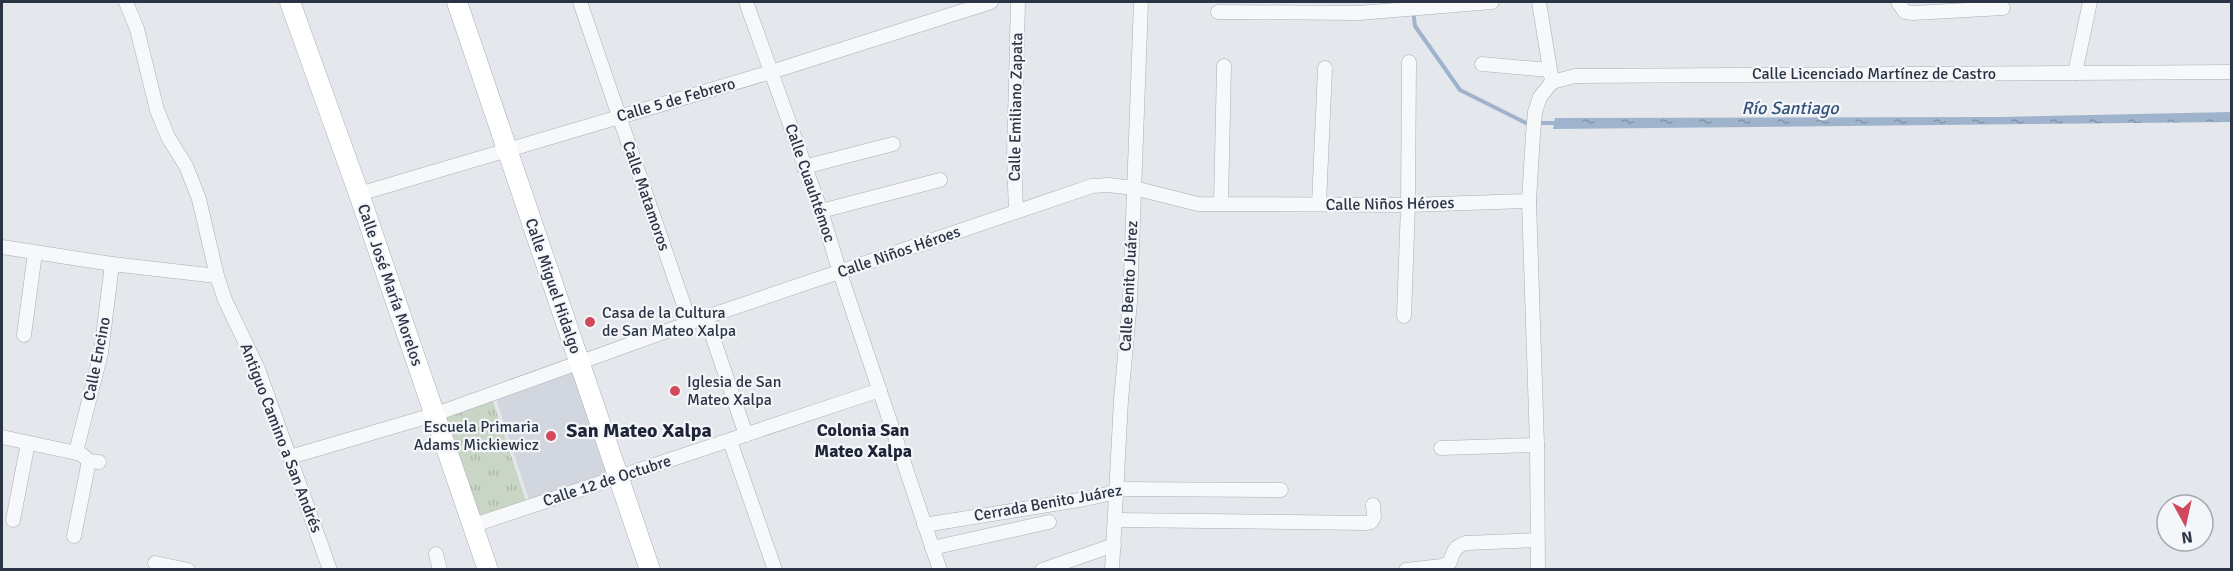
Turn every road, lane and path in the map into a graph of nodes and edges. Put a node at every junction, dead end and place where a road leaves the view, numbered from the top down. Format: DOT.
graph roads {
  1 [pos="126,2"];
  2 [pos="290,2"];
  3 [pos="457,2"];
  4 [pos="580,2"];
  5 [pos="746,2"];
  6 [pos="991,2"];
  7 [pos="1018,2"];
  8 [pos="1141,2"];
  9 [pos="1492,2"];
  10 [pos="1539,2"];
  11 [pos="1898,2"];
  12 [pos="2090,2"];
  13 [pos="2003,8"];
  14 [pos="1218,12"];
  15 [pos="1409,62"];
  16 [pos="1482,64"];
  17 [pos="1224,66"];
  18 [pos="1325,68"];
  19 [pos="771,72"];
  20 [pos="2232,72"];
  21 [pos="2075,74"];
  22 [pos="1550,76"];
  23 [pos="619,116"];
  24 [pos="893,144"];
  25 [pos="507,151"];
  26 [pos="804,167"];
  27 [pos="940,180"];
  28 [pos="1134,188"];
  29 [pos="359,194"];
  30 [pos="1529,201"];
  31 [pos="1221,204"];
  32 [pos="1319,204"];
  33 [pos="1408,205"];
  34 [pos="821,211"];
  35 [pos="1016,212"];
  36 [pos="2,247"];
  37 [pos="35,253"];
  38 [pos="112,264"];
  39 [pos="840,273"];
  40 [pos="217,276"];
  41 [pos="1404,316"];
  42 [pos="705,317"];
  43 [pos="690,323"];
  44 [pos="24,335"];
  45 [pos="579,363"];
  46 [pos="880,390"];
  47 [pos="433,415"];
  48 [pos="746,435"];
  49 [pos="2,437"];
  50 [pos="730,441"];
  51 [pos="28,443"];
  52 [pos="1537,445"];
  53 [pos="1441,448"];
  54 [pos="76,453"];
  55 [pos="290,457"];
  56 [pos="618,478"];
  57 [pos="1118,489"];
  58 [pos="1281,490"];
  59 [pos="1373,505"];
  60 [pos="13,520"];
  61 [pos="1116,520"];
  62 [pos="1049,522"];
  63 [pos="924,525"];
  64 [pos="471,526"];
  65 [pos="74,536"];
  66 [pos="1537,540"];
  67 [pos="1114,545"];
  68 [pos="932,548"];
  69 [pos="436,554"];
  70 [pos="155,564"];
  71 [pos="188,570"];
  72 [pos="330,570"];
  73 [pos="440,570"];
  74 [pos="488,570"];
  75 [pos="650,570"];
  76 [pos="775,570"];
  77 [pos="940,570"];
  78 [pos="1042,570"];
  79 [pos="1112,570"];
  80 [pos="1406,570"];
  81 [pos="1538,570"];
  1 -- 40 [label="street, Antiguo Camino a San Andrés"];
  2 -- 29 [label="main road, Calle José María Morelos"];
  3 -- 25 [label="main road, Calle Miguel Hidalgo"];
  4 -- 23 [label="street, Calle Matamoros"];
  5 -- 19 [label="street, Calle Cuauhtémoc"];
  6 -- 19 [label="street, Calle 5 de Febrero"];
  7 -- 35 [label="street, Calle Emiliano Zapata"];
  8 -- 28 [label="street, Calle Benito Juárez"];
  9 -- 14 [label="street"];
  10 -- 22 [label="street"];
  11 -- 13 [label="street"];
  12 -- 21 [label="street"];
  15 -- 33 [label="street"];
  16 -- 22 [label="street, Calle Licenciado Martínez de Castro"];
  17 -- 31 [label="street"];
  18 -- 32 [label="street"];
  19 -- 23 [label="street, Calle 5 de Febrero"];
  19 -- 26 [label="street, Calle Cuauhtémoc"];
  20 -- 21 [label="street, Calle Licenciado Martínez de Castro"];
  21 -- 22 [label="street, Calle Licenciado Martínez de Castro"];
  22 -- 30 [label="street"];
  23 -- 25 [label="street, Calle 5 de Febrero"];
  23 -- 43 [label="street, Calle Matamoros"];
  24 -- 26 [label="street"];
  25 -- 29 [label="street, Calle 5 de Febrero"];
  25 -- 45 [label="main road, Calle Miguel Hidalgo"];
  26 -- 34 [label="street, Calle Cuauhtémoc"];
  27 -- 34 [label="street"];
  28 -- 31 [label="street, Calle Niños Héroes"];
  28 -- 35 [label="street, Calle Niños Héroes"];
  28 -- 57 [label="street, Calle Benito Juárez"];
  29 -- 47 [label="main road, Calle José María Morelos"];
  30 -- 33 [label="street, Calle Niños Héroes"];
  30 -- 52 [label="street"];
  31 -- 32 [label="street, Calle Niños Héroes"];
  32 -- 33 [label="street, Calle Niños Héroes"];
  33 -- 41 [label="street"];
  34 -- 39 [label="street, Calle Cuauhtémoc"];
  35 -- 39 [label="street, Calle Niños Héroes"];
  36 -- 37 [label="street"];
  37 -- 38 [label="street"];
  37 -- 44 [label="street"];
  38 -- 40 [label="street"];
  38 -- 54 [label="street, Calle Encino"];
  39 -- 42 [label="street, Calle Niños Héroes"];
  39 -- 46 [label="street, Calle Cuauhtémoc"];
  40 -- 55 [label="street, Antiguo Camino a San Andrés"];
  42 -- 43 [label="street, Calle Niños Héroes"];
  42 -- 48 [label="street"];
  43 -- 45 [label="street, Calle Niños Héroes"];
  45 -- 47 [label="street, Calle Niños Héroes"];
  45 -- 56 [label="main road, Calle Miguel Hidalgo"];
  46 -- 48 [label="street, Calle 12 de Octubre"];
  46 -- 63 [label="street, Calle Cuauhtémoc"];
  47 -- 55 [label="street, Calle Niños Héroes"];
  47 -- 64 [label="main road, Calle José María Morelos"];
  48 -- 50 [label="street, Calle 12 de Octubre"];
  49 -- 51 [label="street"];
  50 -- 56 [label="street, Calle 12 de Octubre"];
  50 -- 76 [label="street"];
  51 -- 54 [label="street"];
  51 -- 60 [label="street"];
  52 -- 53 [label="street"];
  52 -- 66 [label="street"];
  54 -- 65 [label="street"];
  55 -- 72 [label="street, Antiguo Camino a San Andrés"];
  56 -- 64 [label="street, Calle 12 de Octubre"];
  56 -- 75 [label="main road, Calle Miguel Hidalgo"];
  57 -- 58 [label="street, Cerrada Benito Juárez"];
  57 -- 61 [label="street, Calle Benito Juárez"];
  57 -- 63 [label="street, Cerrada Benito Juárez"];
  59 -- 61 [label="street"];
  61 -- 67 [label="street, Calle Benito Juárez"];
  62 -- 68 [label="street"];
  63 -- 68 [label="street, Calle Cuauhtémoc"];
  64 -- 74 [label="main road, Calle José María Morelos"];
  66 -- 80 [label="street"];
  66 -- 81 [label="street"];
  67 -- 78 [label="street"];
  67 -- 79 [label="street, Calle Benito Juárez"];
  68 -- 77 [label="street, Calle Cuauhtémoc"];
  69 -- 73 [label="street"];
  70 -- 71 [label="street"];
}
